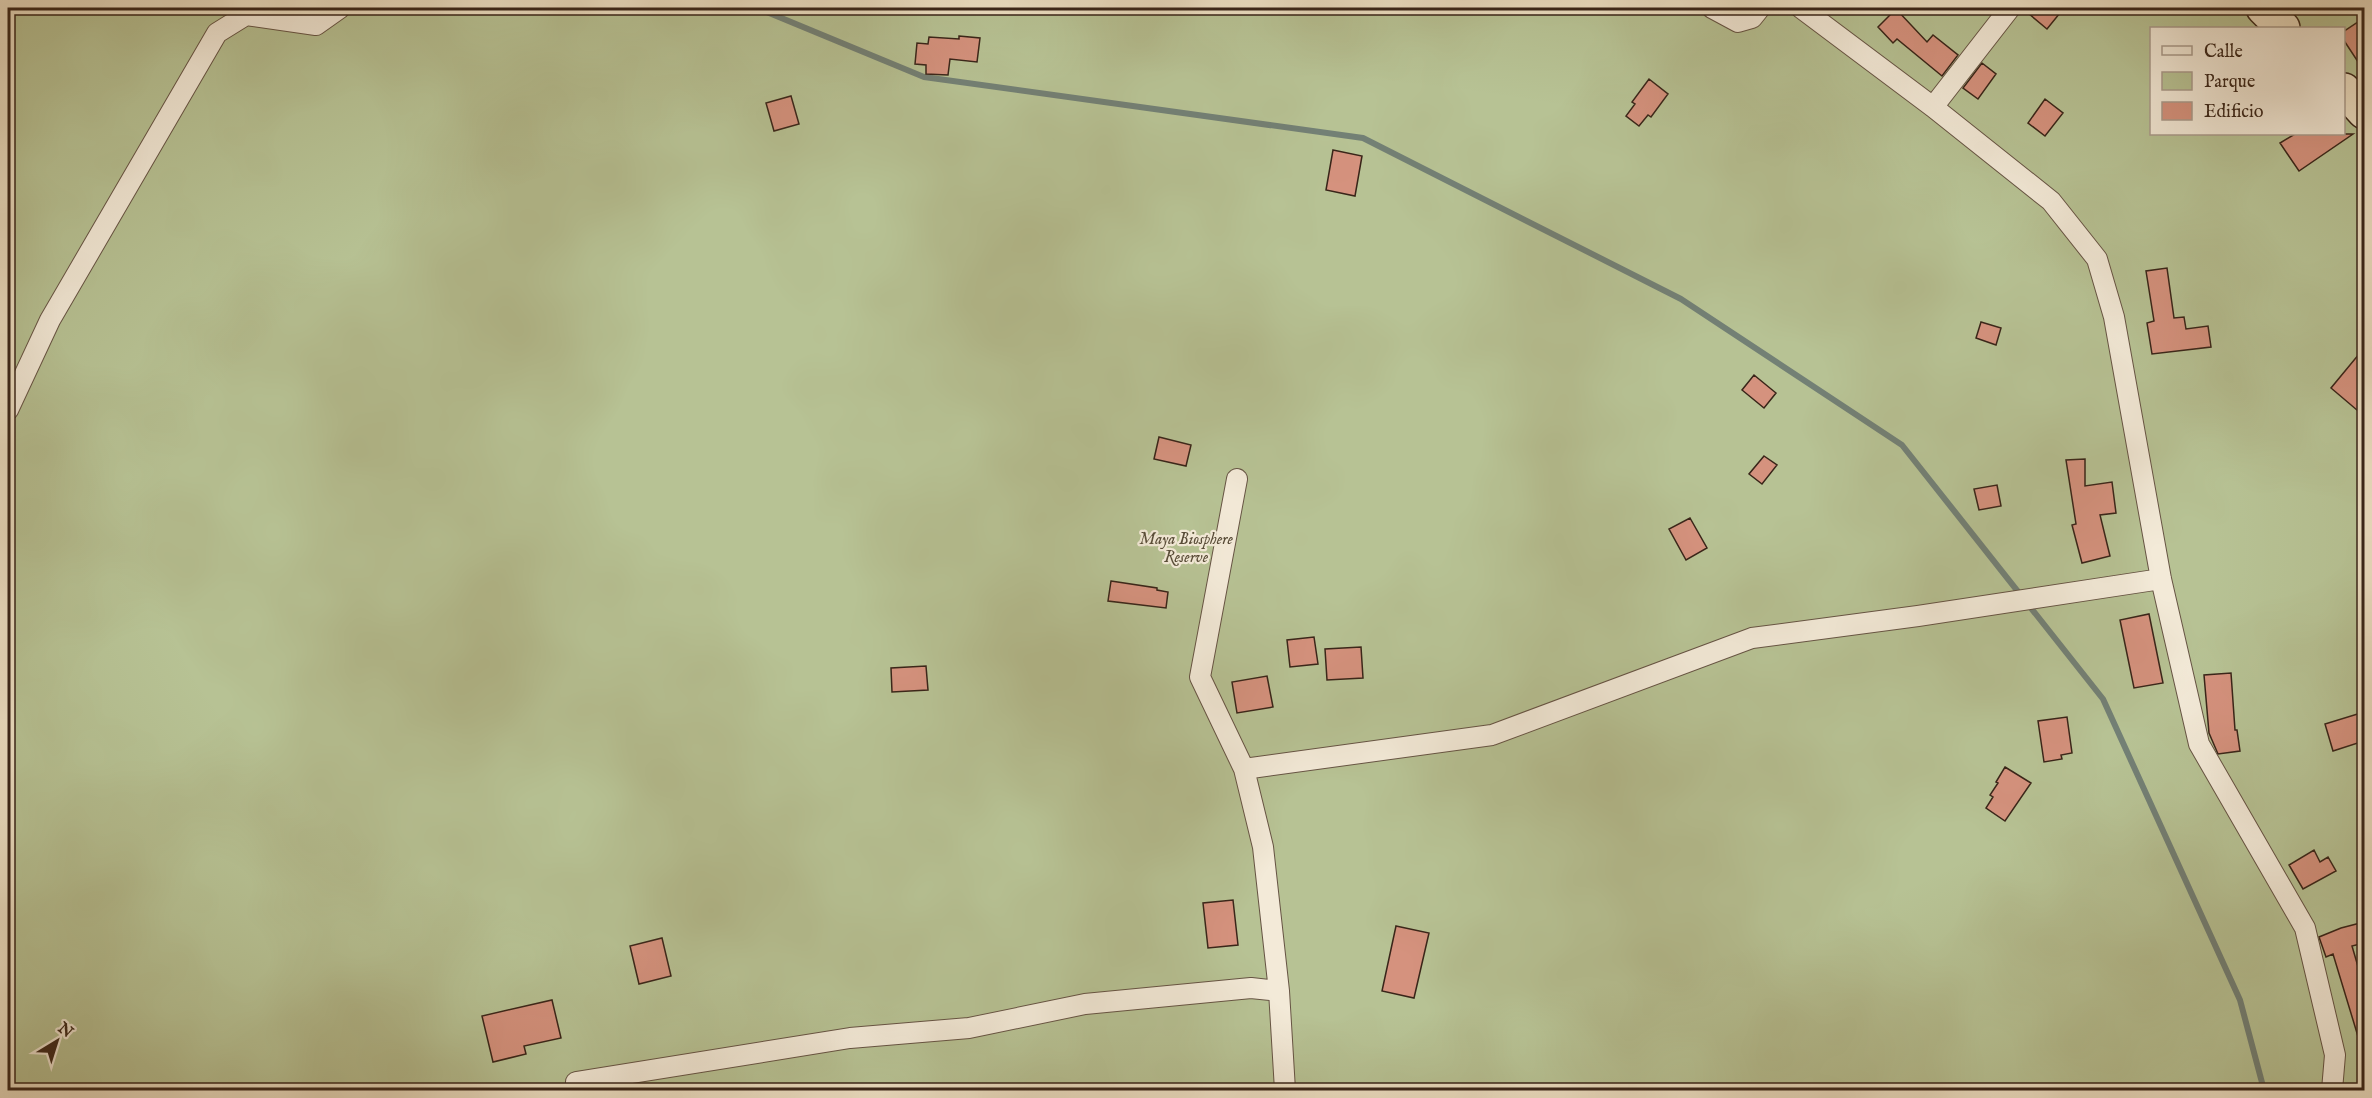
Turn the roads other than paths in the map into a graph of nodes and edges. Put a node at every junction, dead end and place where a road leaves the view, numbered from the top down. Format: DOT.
graph roads {
  1 [pos="340,8"];
  2 [pos="1712,8"];
  3 [pos="1760,8"];
  4 [pos="1800,8"];
  5 [pos="2010,8"];
  6 [pos="2262,8"];
  7 [pos="2282,27"];
  8 [pos="2345,92"];
  9 [pos="1933,107"];
  10 [pos="2364,112"];
  11 [pos="8,410"];
  12 [pos="1237,479"];
  13 [pos="2161,579"];
  14 [pos="1244,769"];
  15 [pos="1279,991"];
  16 [pos="577,1090"];
  17 [pos="1285,1090"];
  18 [pos="2332,1090"];
  1 -- 11 [label="street"];
  2 -- 3 [label="street"];
  4 -- 9 [label="street"];
  5 -- 9 [label="street"];
  6 -- 7 [label="highway"];
  8 -- 10 [label="highway"];
  9 -- 13 [label="street"];
  12 -- 14 [label="street"];
  13 -- 14 [label="street"];
  13 -- 18 [label="street"];
  14 -- 15 [label="street"];
  15 -- 16 [label="street"];
  15 -- 17 [label="street"];
}
